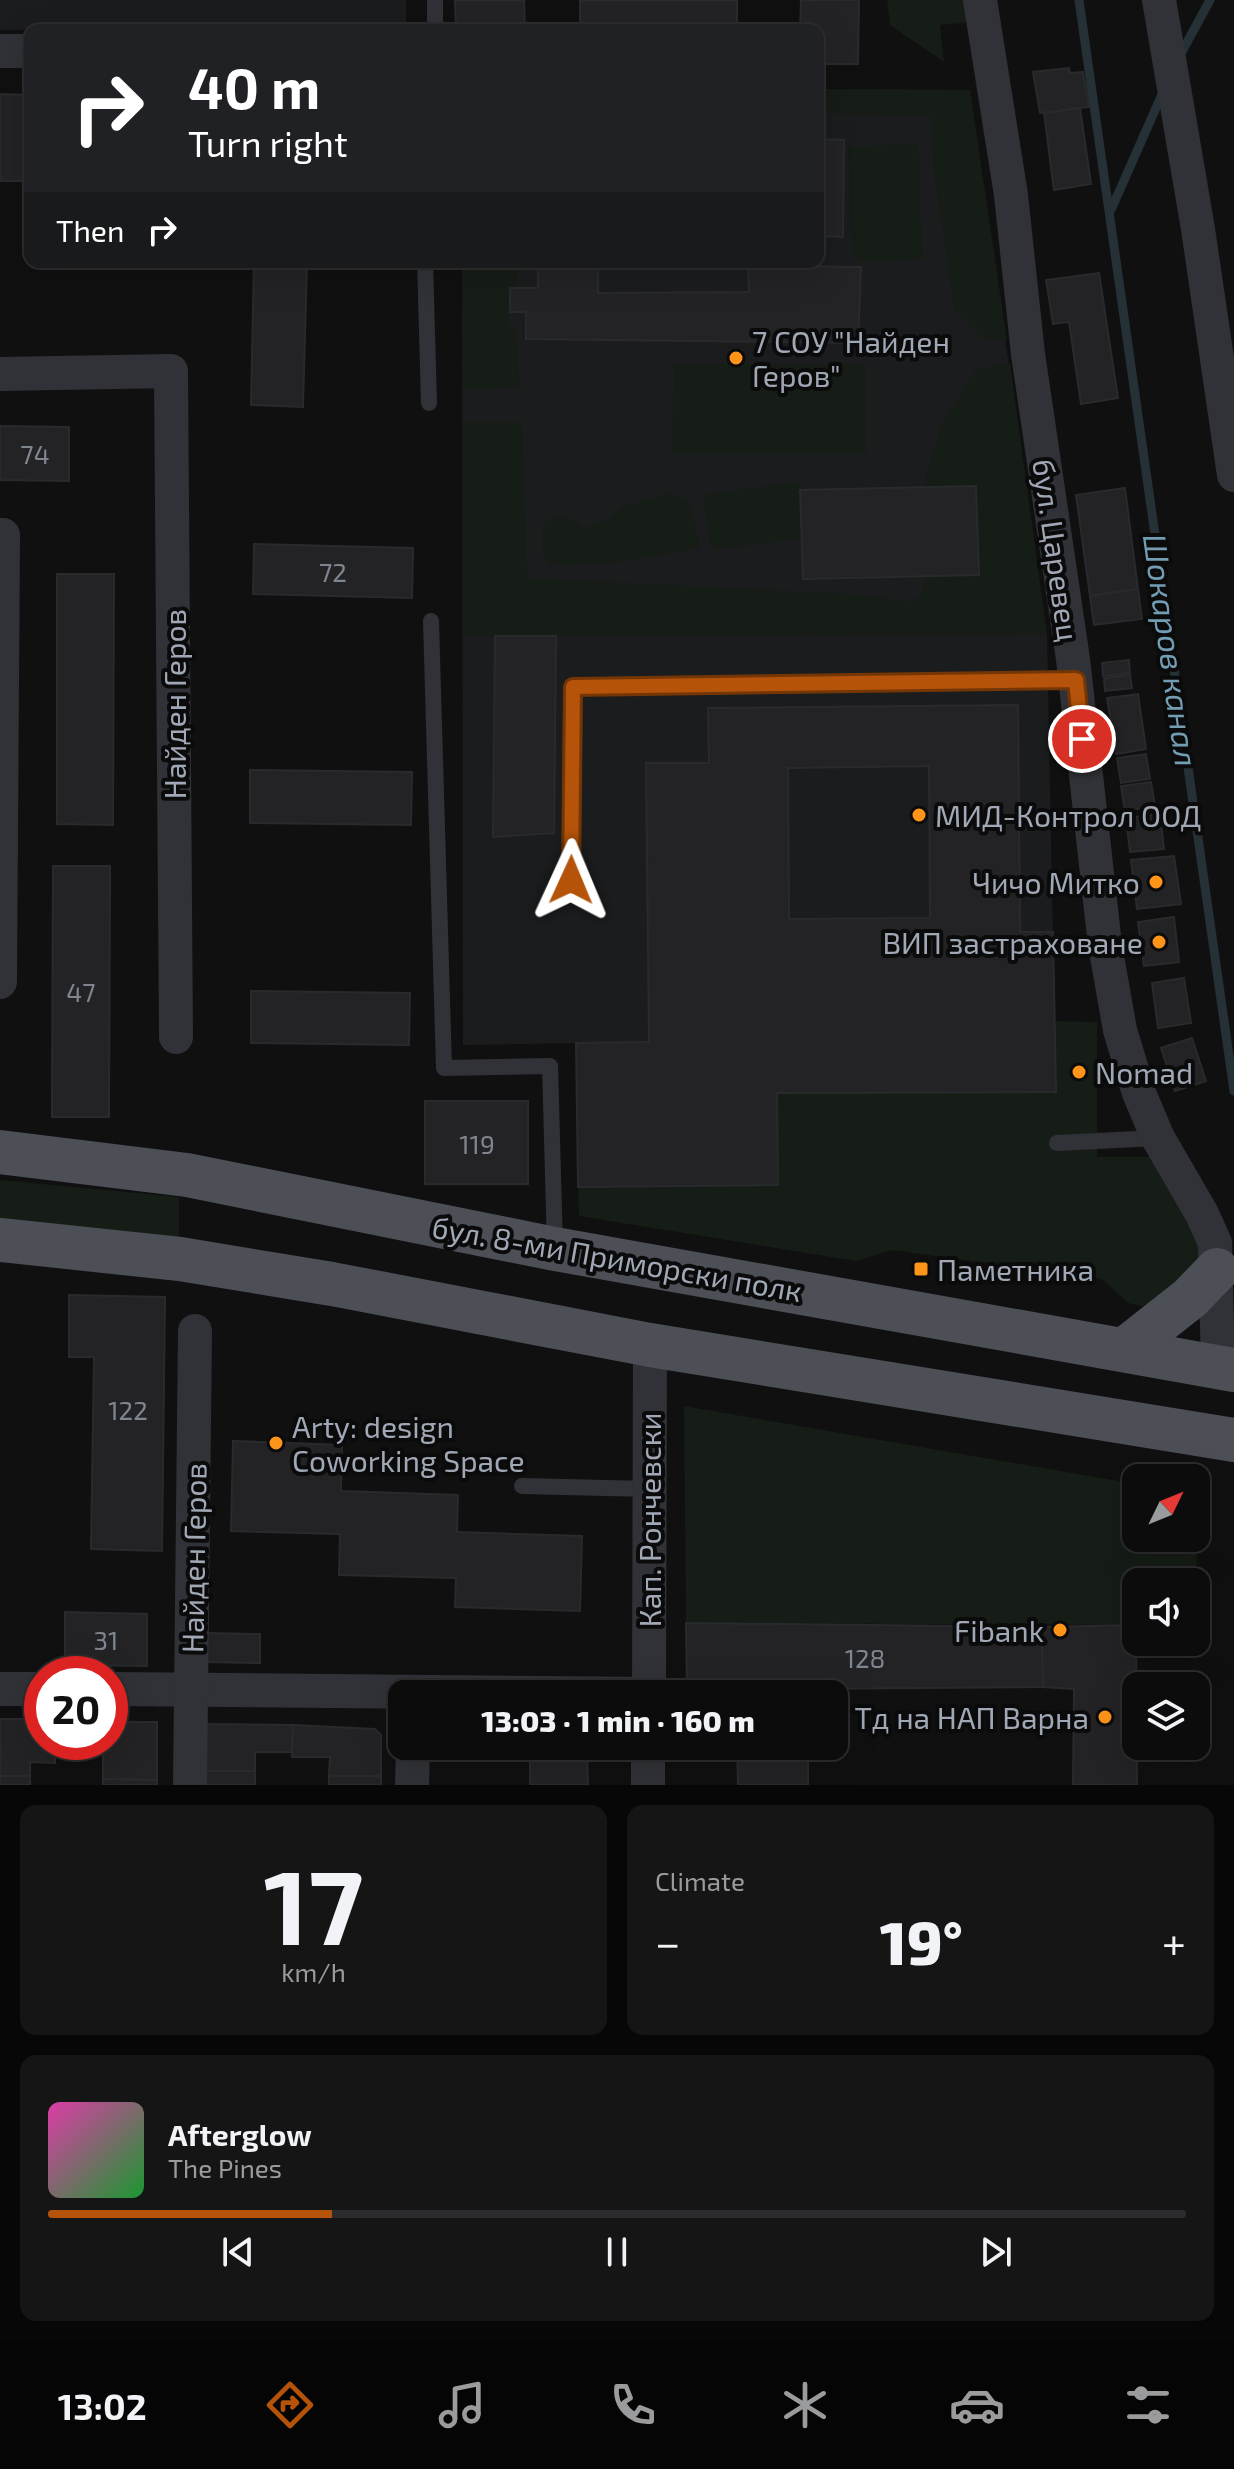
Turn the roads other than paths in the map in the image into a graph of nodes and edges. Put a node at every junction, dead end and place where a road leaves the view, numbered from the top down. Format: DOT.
graph roads {
  1 [pos="435,0"];
  2 [pos="980,0"];
  3 [pos="1160,6"];
  4 [pos="435,24"];
  5 [pos="0,51"];
  6 [pos="24,51"];
  7 [pos="425,268"];
  8 [pos="0,374"];
  9 [pos="429,403"];
  10 [pos="1234,475"];
  11 [pos="0,535"];
  12 [pos="431,621"];
  13 [pos="1076,680"];
  14 [pos="2,785"];
  15 [pos="571,880"];
  16 [pos="0,982"];
  17 [pos="176,1037"];
  18 [pos="1158,1138"];
  19 [pos="1057,1143"];
  20 [pos="0,1152"];
  21 [pos="0,1240"];
  22 [pos="555,1249"];
  23 [pos="1217,1270"];
  24 [pos="195,1331"];
  25 [pos="650,1345"];
  26 [pos="1124,1350"];
  27 [pos="1226,1368"];
  28 [pos="1234,1420"];
  29 [pos="1234,1440"];
  30 [pos="522,1486"];
  31 [pos="649,1489"];
  32 [pos="649,1680"];
  33 [pos="0,1689"];
  34 [pos="24,1689"];
  35 [pos="128,1689"];
  36 [pos="191,1689"];
  37 [pos="388,1692"];
  38 [pos="413,1760"];
  39 [pos="648,1760"];
  40 [pos="190,1785"];
  41 [pos="412,1785"];
  42 [pos="648,1785"];
  1 -- 4 [label="lane"];
  2 -- 13 [label="street, бул. Царевец"];
  3 -- 10 [label="street"];
  5 -- 6 [label="street"];
  7 -- 9 [label="lane"];
  8 -- 17 [label="street, Найден Геров"];
  11 -- 14 [label="street"];
  12 -- 22 [label="lane"];
  13 -- 15 [label="lane"];
  13 -- 18 [label="street, бул. Царевец"];
  14 -- 16 [label="street"];
  18 -- 19 [label="lane"];
  18 -- 23 [label="street, бул. Царевец"];
  20 -- 22 [label="main road, бул. 8-ми Приморски полк"];
  21 -- 25 [label="main road"];
  22 -- 26 [label="main road, бул. 8-ми Приморски полк"];
  23 -- 26 [label="main road"];
  23 -- 27 [label="street, бул. Царевец"];
  24 -- 36 [label="street, Найден Геров"];
  25 -- 29 [label="main road"];
  25 -- 31 [label="street, Кап. Рончевски"];
  26 -- 27 [label="main road, бул. 8-ми Приморски полк"];
  27 -- 28 [label="main road"];
  30 -- 31 [label="lane"];
  31 -- 32 [label="street, Кап. Рончевски"];
  33 -- 34 [label="street"];
  35 -- 36 [label="street"];
  36 -- 37 [label="street"];
  36 -- 40 [label="street, Найден Геров"];
  38 -- 41 [label="street"];
  39 -- 42 [label="street"];
}
